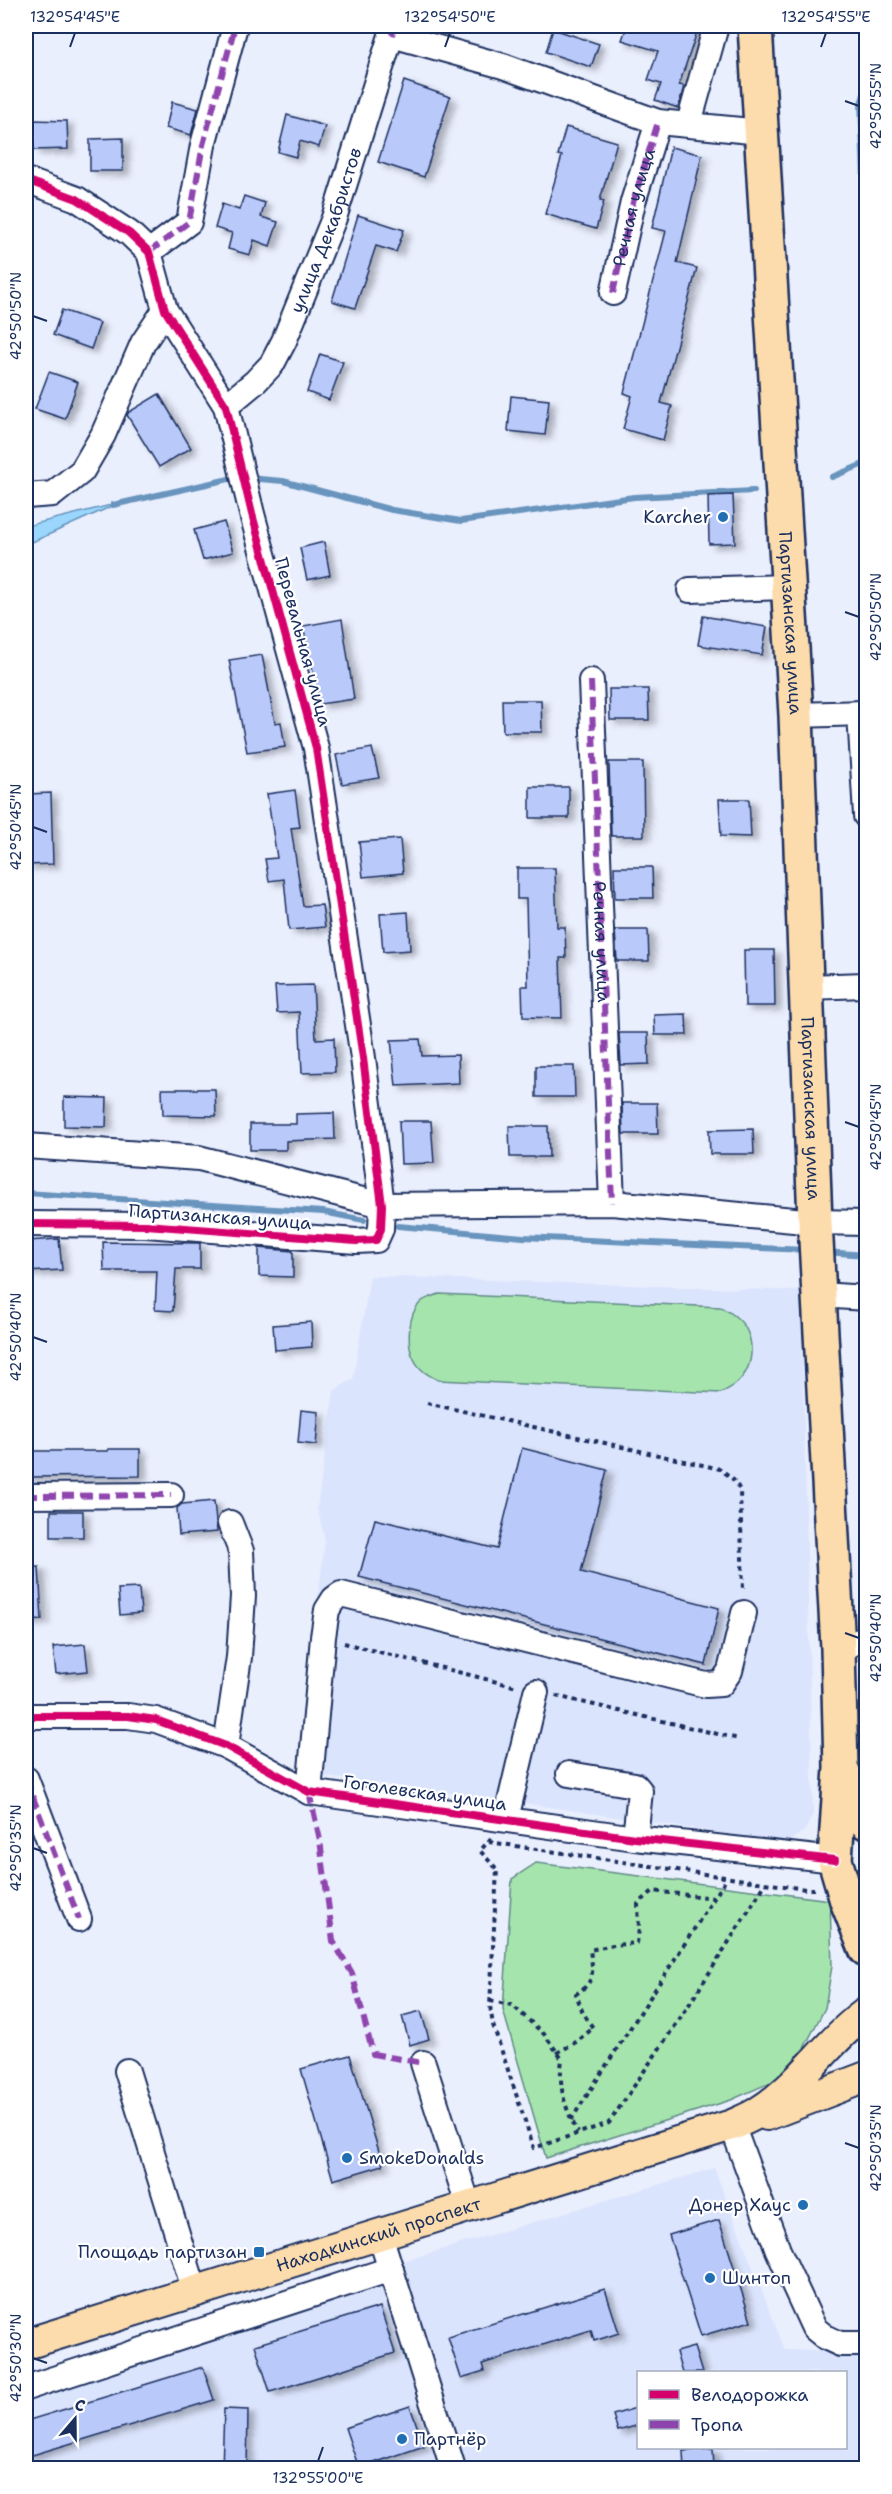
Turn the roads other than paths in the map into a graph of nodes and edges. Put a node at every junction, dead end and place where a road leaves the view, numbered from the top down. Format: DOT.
graph roads {
  1 [pos="235,26"];
  2 [pos="716,26"];
  3 [pos="755,26"];
  4 [pos="393,30"];
  5 [pos="658,122"];
  6 [pos="689,123"];
  7 [pos="761,132"];
  8 [pos="26,180"];
  9 [pos="149,252"];
  10 [pos="613,293"];
  11 [pos="165,310"];
  12 [pos="226,406"];
  13 [pos="26,496"];
  14 [pos="788,587"];
  15 [pos="690,590"];
  16 [pos="591,681"];
  17 [pos="863,713"];
  18 [pos="796,715"];
  19 [pos="867,816"];
  20 [pos="867,985"];
  21 [pos="806,987"];
  22 [pos="26,1146"];
  23 [pos="612,1203"];
  24 [pos="382,1205"];
  25 [pos="867,1223"];
  26 [pos="26,1224"];
  27 [pos="816,1228"];
  28 [pos="820,1288"];
  29 [pos="867,1298"];
  30 [pos="171,1495"];
  31 [pos="26,1496"];
  32 [pos="230,1523"];
  33 [pos="744,1613"];
  34 [pos="852,1643"];
  35 [pos="536,1692"];
  36 [pos="26,1716"];
  37 [pos="226,1746"];
  38 [pos="841,1768"];
  39 [pos="569,1774"];
  40 [pos="26,1779"];
  41 [pos="309,1792"];
  42 [pos="506,1818"];
  43 [pos="867,1822"];
  44 [pos="635,1838"];
  45 [pos="839,1874"];
  46 [pos="79,1919"];
  47 [pos="867,1949"];
  48 [pos="867,2013"];
  49 [pos="423,2063"];
  50 [pos="127,2071"];
  51 [pos="867,2077"];
  52 [pos="732,2125"];
  53 [pos="469,2208"];
  54 [pos="380,2235"];
  55 [pos="391,2269"];
  56 [pos="195,2292"];
  57 [pos="26,2344"];
  58 [pos="867,2344"];
  59 [pos="26,2388"];
  60 [pos="453,2469"];
  1 -- 9 [label="street"];
  2 -- 6 [label="street"];
  3 -- 7 [label="highway, Партизанская улица"];
  4 -- 5 [label="street, улица Декабристов"];
  4 -- 12 [label="street, улица Декабристов"];
  5 -- 6 [label="street, улица Декабристов"];
  5 -- 10 [label="street, Речная улица"];
  6 -- 7 [label="street, улица Декабристов"];
  7 -- 14 [label="highway, Партизанская улица"];
  8 -- 9 [label="street"];
  9 -- 11 [label="street, Перевальная улица"];
  11 -- 12 [label="street, Перевальная улица"];
  11 -- 13 [label="street"];
  12 -- 24 [label="street, Перевальная улица"];
  14 -- 15 [label="street"];
  14 -- 18 [label="highway, Партизанская улица"];
  16 -- 23 [label="street, Речная улица"];
  17 -- 18 [label="street"];
  17 -- 19 [label="street"];
  18 -- 21 [label="highway, Партизанская улица"];
  20 -- 21 [label="street"];
  21 -- 27 [label="highway, Партизанская улица"];
  22 -- 24 [label="street, Партизанская улица"];
  23 -- 24 [label="street, Партизанская улица"];
  23 -- 27 [label="street, Партизанская улица"];
  24 -- 26 [label="street, Партизанская улица"];
  25 -- 27 [label="street, Партизанская улица"];
  27 -- 28 [label="highway, Партизанская улица"];
  28 -- 29 [label="street"];
  28 -- 34 [label="highway, Партизанская улица"];
  30 -- 31 [label="street"];
  32 -- 37 [label="street"];
  33 -- 41 [label="street"];
  34 -- 38 [label="highway, Партизанская улица"];
  35 -- 42 [label="street"];
  36 -- 37 [label="street, Гоголевская улица"];
  37 -- 41 [label="street, Гоголевская улица"];
  38 -- 43 [label="highway, Партизанская улица"];
  38 -- 45 [label="highway, Партизанская улица"];
  39 -- 44 [label="street"];
  40 -- 46 [label="street"];
  41 -- 42 [label="street, Гоголевская улица"];
  42 -- 44 [label="street, Гоголевская улица"];
  44 -- 45 [label="street, Гоголевская улица"];
  45 -- 47 [label="highway, Партизанская улица"];
  48 -- 52 [label="main road"];
  49 -- 53 [label="street"];
  50 -- 56 [label="street"];
  51 -- 52 [label="main road"];
  52 -- 53 [label="main road, Находкинский проспект"];
  52 -- 58 [label="street"];
  53 -- 54 [label="main road, Находкинский проспект"];
  54 -- 55 [label="street"];
  54 -- 56 [label="main road, Находкинский проспект"];
  55 -- 59 [label="street"];
  55 -- 60 [label="street"];
  56 -- 57 [label="main road, Находкинский проспект"];
}
